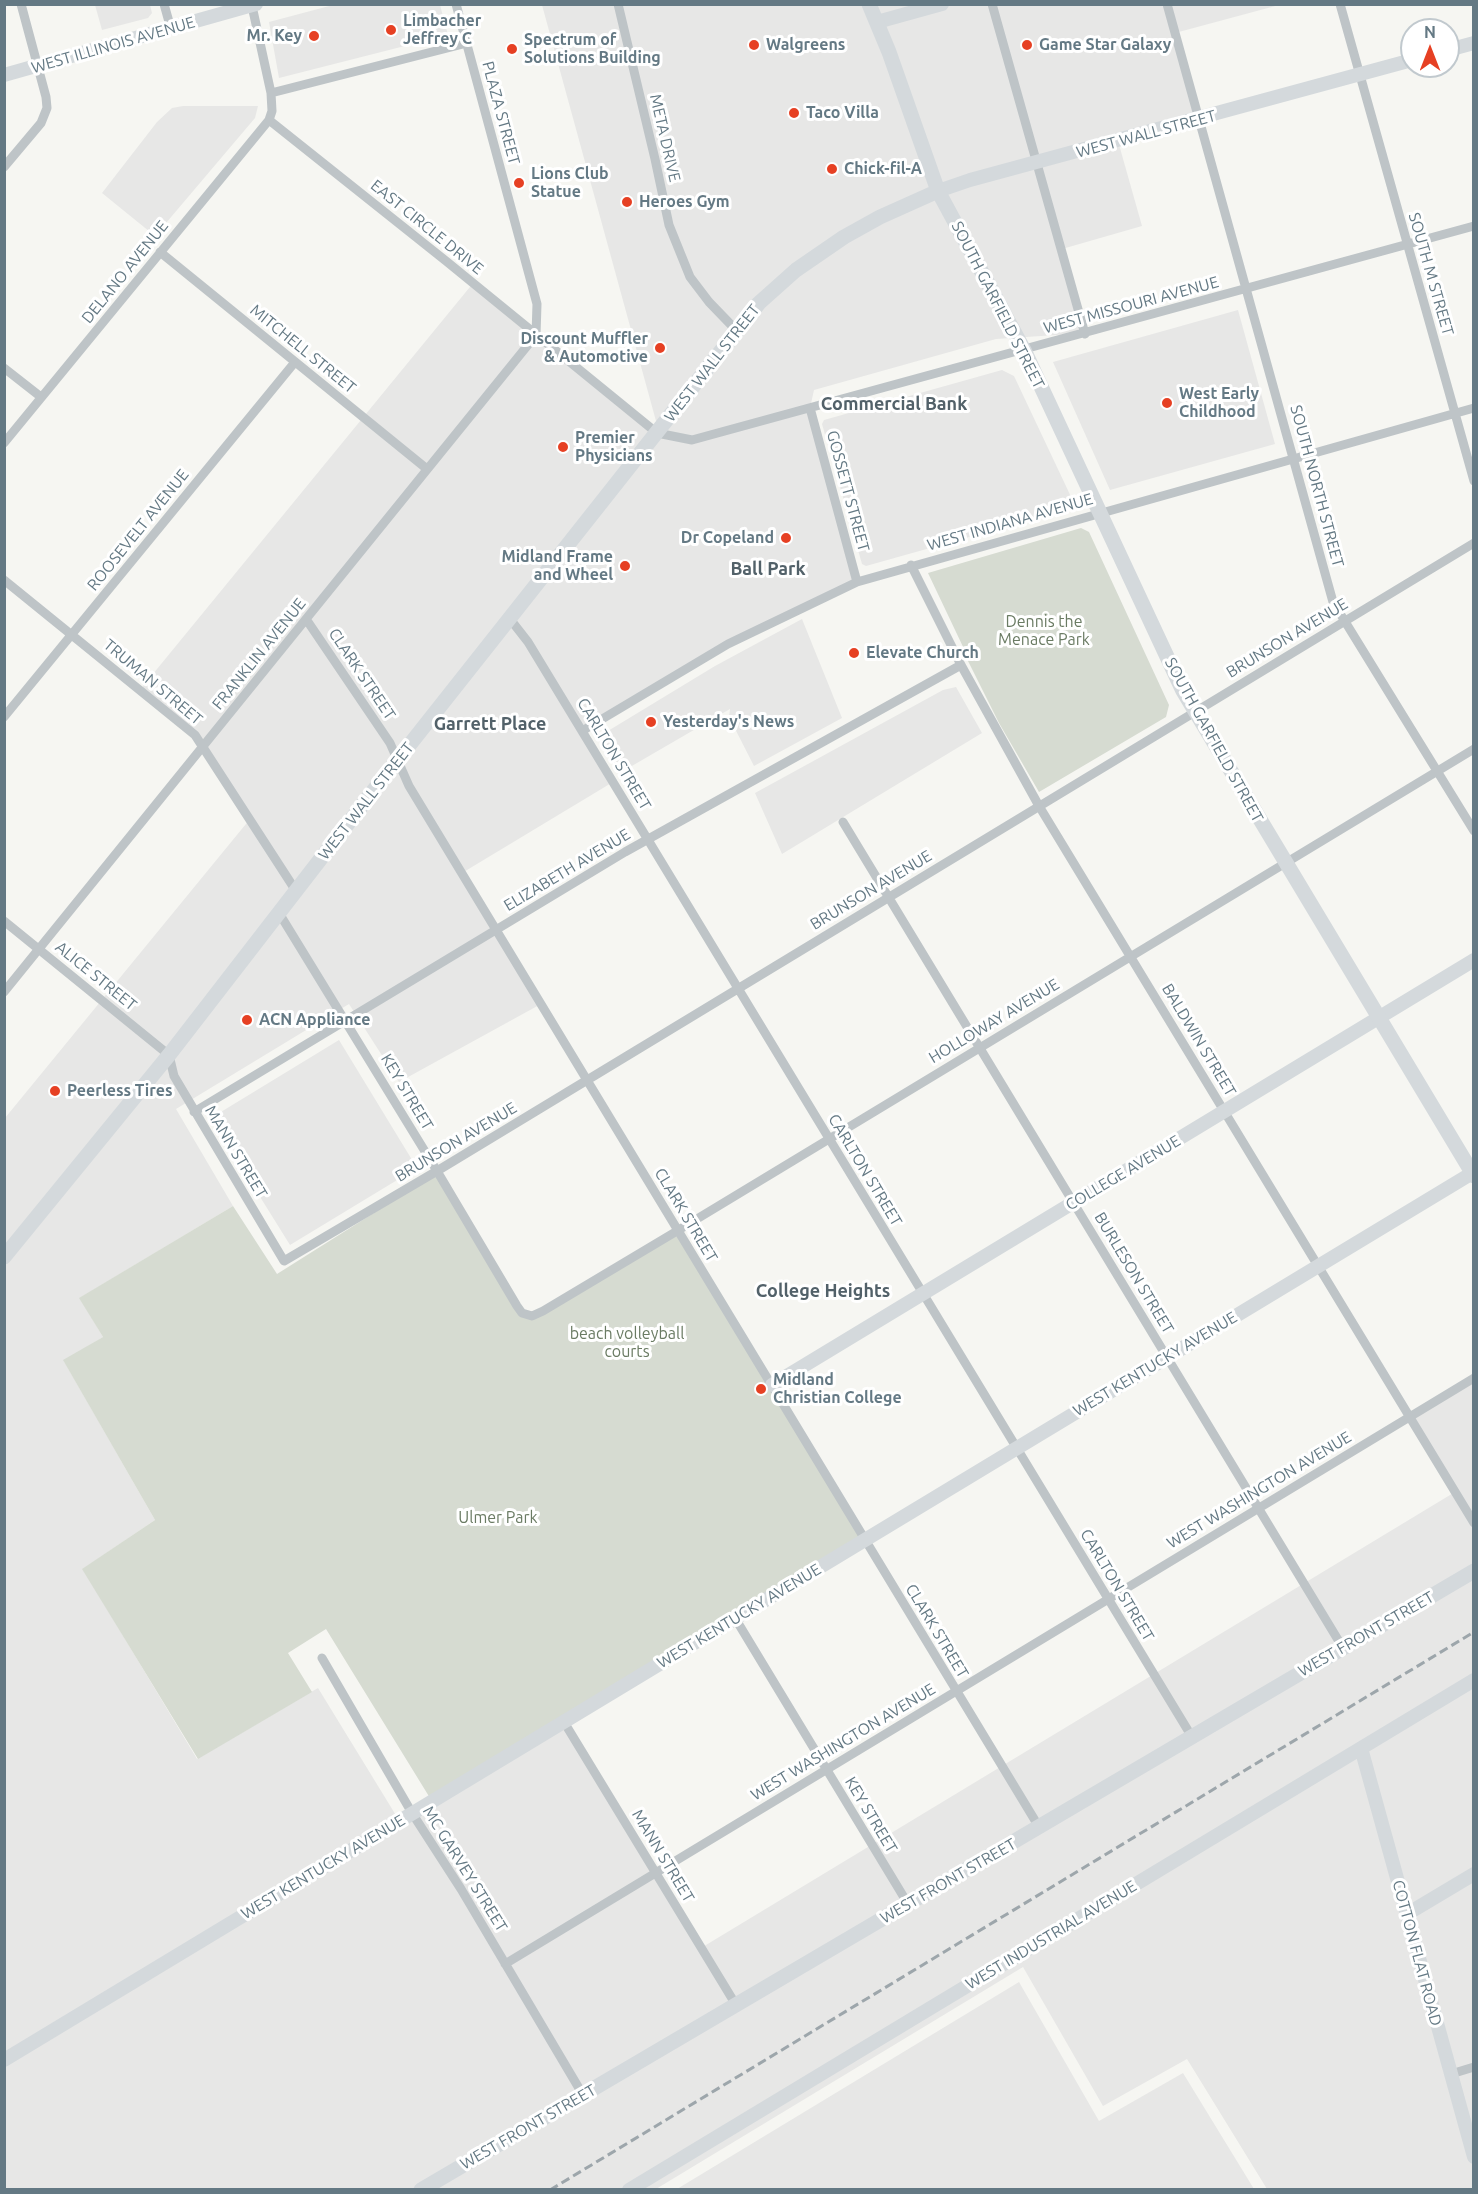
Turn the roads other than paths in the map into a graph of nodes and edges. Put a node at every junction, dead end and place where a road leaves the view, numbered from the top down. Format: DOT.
graph roads {
  1 [pos="21,4"];
  2 [pos="164,4"];
  3 [pos="456,4"];
  4 [pos="618,4"];
  5 [pos="869,4"];
  6 [pos="942,4"];
  7 [pos="992,4"];
  8 [pos="1167,4"];
  9 [pos="1340,4"];
  10 [pos="254,5"];
  11 [pos="877,22"];
  12 [pos="171,28"];
  13 [pos="467,43"];
  14 [pos="1400,63"];
  15 [pos="37,66"];
  16 [pos="1360,74"];
  17 [pos="4,75"];
  18 [pos="271,93"];
  19 [pos="1199,119"];
  20 [pos="268,120"];
  21 [pos="1038,163"];
  22 [pos="4,167"];
  23 [pos="938,191"];
  24 [pos="1473,226"];
  25 [pos="1408,244"];
  26 [pos="160,252"];
  27 [pos="1247,289"];
  28 [pos="736,331"];
  29 [pos="1085,334"];
  30 [pos="536,335"];
  31 [pos="1024,350"];
  32 [pos="295,362"];
  33 [pos="4,368"];
  34 [pos="42,398"];
  35 [pos="810,408"];
  36 [pos="1473,408"];
  37 [pos="1455,413"];
  38 [pos="657,433"];
  39 [pos="4,443"];
  40 [pos="1294,459"];
  41 [pos="427,470"];
  42 [pos="1473,481"];
  43 [pos="1100,513"];
  44 [pos="1473,543"];
  45 [pos="911,565"];
  46 [pos="4,580"];
  47 [pos="857,582"];
  48 [pos="306,619"];
  49 [pos="510,619"];
  50 [pos="1345,620"];
  51 [pos="72,635"];
  52 [pos="961,665"];
  53 [pos="1195,712"];
  54 [pos="4,717"];
  55 [pos="582,730"];
  56 [pos="203,747"];
  57 [pos="1473,749"];
  58 [pos="398,760"];
  59 [pos="1437,771"];
  60 [pos="1039,806"];
  61 [pos="843,822"];
  62 [pos="1473,831"];
  63 [pos="648,839"];
  64 [pos="1285,863"];
  65 [pos="296,891"];
  66 [pos="889,897"];
  67 [pos="279,913"];
  68 [pos="4,921"];
  69 [pos="495,929"];
  70 [pos="39,949"];
  71 [pos="1130,956"];
  72 [pos="1473,960"];
  73 [pos="738,988"];
  74 [pos="4,992"];
  75 [pos="1378,1018"];
  76 [pos="345,1020"];
  77 [pos="980,1048"];
  78 [pos="169,1055"];
  79 [pos="586,1080"];
  80 [pos="1225,1111"];
  81 [pos="194,1112"];
  82 [pos="829,1139"];
  83 [pos="437,1171"];
  84 [pos="1473,1174"];
  85 [pos="1073,1203"];
  86 [pos="677,1231"];
  87 [pos="8,1247"];
  88 [pos="284,1261"];
  89 [pos="1318,1266"];
  90 [pos="923,1294"];
  91 [pos="529,1315"];
  92 [pos="1168,1357"];
  93 [pos="1473,1378"];
  94 [pos="772,1385"];
  95 [pos="1410,1416"];
  96 [pos="1016,1448"];
  97 [pos="1259,1508"];
  98 [pos="1473,1523"];
  99 [pos="865,1540"];
  100 [pos="1473,1571"];
  101 [pos="1107,1599"];
  102 [pos="735,1618"];
  103 [pos="1343,1648"];
  104 [pos="322,1658"];
  105 [pos="1473,1680"];
  106 [pos="956,1690"];
  107 [pos="564,1722"];
  108 [pos="1192,1737"];
  109 [pos="1360,1748"];
  110 [pos="825,1769"];
  111 [pos="412,1813"];
  112 [pos="1039,1827"];
  113 [pos="656,1873"];
  114 [pos="1473,1874"];
  115 [pos="908,1904"];
  116 [pos="1407,1914"];
  117 [pos="505,1964"];
  118 [pos="735,2005"];
  119 [pos="4,2060"];
  120 [pos="1473,2067"];
  121 [pos="1450,2074"];
  122 [pos="583,2095"];
  123 [pos="1473,2157"];
  124 [pos="421,2190"];
  125 [pos="630,2190"];
  1 -- 15 [label="street"];
  2 -- 12 [label="street"];
  3 -- 13 [label="street, PLAZA STREET"];
  4 -- 28 [label="street, META DRIVE"];
  5 -- 11 [label="main road, SOUTH GARFIELD STREET"];
  6 -- 11 [label="street"];
  7 -- 21 [label="street"];
  8 -- 19 [label="street, SOUTH NORTH STREET"];
  9 -- 16 [label="street, SOUTH M STREET"];
  10 -- 12 [label="street, WEST ILLINOIS AVENUE"];
  10 -- 18 [label="street"];
  11 -- 23 [label="main road, SOUTH GARFIELD STREET"];
  12 -- 15 [label="street, WEST ILLINOIS AVENUE"];
  13 -- 18 [label="street"];
  13 -- 30 [label="street, PLAZA STREET"];
  14 -- 16 [label="street, WEST WALL STREET"];
  15 -- 17 [label="street, WEST ILLINOIS AVENUE"];
  15 -- 22 [label="street"];
  16 -- 19 [label="street, WEST WALL STREET"];
  16 -- 25 [label="street, SOUTH M STREET"];
  18 -- 20 [label="street"];
  19 -- 21 [label="street, WEST WALL STREET"];
  19 -- 27 [label="street, SOUTH NORTH STREET"];
  20 -- 26 [label="street, DELANO AVENUE"];
  20 -- 30 [label="street, EAST CIRCLE DRIVE"];
  21 -- 23 [label="street, WEST WALL STREET"];
  21 -- 29 [label="street"];
  23 -- 28 [label="main road, WEST WALL STREET"];
  23 -- 31 [label="main road, SOUTH GARFIELD STREET"];
  24 -- 25 [label="street, WEST MISSOURI AVENUE"];
  25 -- 27 [label="street, WEST MISSOURI AVENUE"];
  25 -- 37 [label="street, SOUTH M STREET"];
  26 -- 32 [label="street, MITCHELL STREET"];
  26 -- 34 [label="street, DELANO AVENUE"];
  27 -- 29 [label="street, WEST MISSOURI AVENUE"];
  27 -- 40 [label="street, SOUTH NORTH STREET"];
  28 -- 38 [label="main road, WEST WALL STREET"];
  29 -- 31 [label="street, WEST MISSOURI AVENUE"];
  30 -- 38 [label="street, EAST CIRCLE DRIVE"];
  30 -- 41 [label="street, FRANKLIN AVENUE"];
  31 -- 35 [label="street, WEST MISSOURI AVENUE"];
  31 -- 43 [label="main road, SOUTH GARFIELD STREET"];
  32 -- 41 [label="street, MITCHELL STREET"];
  32 -- 51 [label="street, ROOSEVELT AVENUE"];
  33 -- 34 [label="street"];
  34 -- 39 [label="street, DELANO AVENUE"];
  35 -- 38 [label="street, WEST MISSOURI AVENUE"];
  35 -- 47 [label="street, GOSSETT STREET"];
  36 -- 37 [label="street, WEST INDIANA AVENUE"];
  37 -- 40 [label="street, WEST INDIANA AVENUE"];
  37 -- 42 [label="street, SOUTH M STREET"];
  38 -- 49 [label="main road, WEST WALL STREET"];
  40 -- 43 [label="street, WEST INDIANA AVENUE"];
  40 -- 50 [label="street, SOUTH NORTH STREET"];
  41 -- 48 [label="street, FRANKLIN AVENUE"];
  43 -- 45 [label="street, WEST INDIANA AVENUE"];
  43 -- 53 [label="main road, SOUTH GARFIELD STREET"];
  44 -- 50 [label="street, BRUNSON AVENUE"];
  45 -- 47 [label="street, WEST INDIANA AVENUE"];
  45 -- 52 [label="street, BALDWIN STREET"];
  46 -- 51 [label="street, TRUMAN STREET"];
  47 -- 55 [label="street, WEST INDIANA AVENUE"];
  48 -- 56 [label="street, FRANKLIN AVENUE"];
  48 -- 58 [label="street, CLARK STREET"];
  49 -- 55 [label="street, CARLTON STREET"];
  49 -- 58 [label="main road, WEST WALL STREET"];
  50 -- 53 [label="street, BRUNSON AVENUE"];
  50 -- 59 [label="street, SOUTH NORTH STREET"];
  51 -- 54 [label="street, ROOSEVELT AVENUE"];
  51 -- 56 [label="street, TRUMAN STREET"];
  52 -- 60 [label="street, BALDWIN STREET"];
  52 -- 63 [label="street, ELIZABETH AVENUE"];
  53 -- 60 [label="street, BRUNSON AVENUE"];
  53 -- 64 [label="main road, SOUTH GARFIELD STREET"];
  55 -- 63 [label="street, CARLTON STREET"];
  56 -- 65 [label="street, TRUMAN STREET"];
  56 -- 70 [label="street, FRANKLIN AVENUE"];
  57 -- 59 [label="street, HOLLOWAY AVENUE"];
  58 -- 65 [label="main road, WEST WALL STREET"];
  58 -- 69 [label="street, CLARK STREET"];
  59 -- 62 [label="street, SOUTH NORTH STREET"];
  59 -- 64 [label="street, HOLLOWAY AVENUE"];
  60 -- 66 [label="street, BRUNSON AVENUE"];
  60 -- 71 [label="street, BALDWIN STREET"];
  61 -- 66 [label="street, BURLESON STREET"];
  63 -- 69 [label="street, ELIZABETH AVENUE"];
  63 -- 73 [label="street, CARLTON STREET"];
  64 -- 71 [label="street, HOLLOWAY AVENUE"];
  64 -- 75 [label="main road, SOUTH GARFIELD STREET"];
  65 -- 67 [label="main road, WEST WALL STREET"];
  66 -- 73 [label="street, BRUNSON AVENUE"];
  66 -- 77 [label="street, BURLESON STREET"];
  67 -- 76 [label="street, KEY STREET"];
  67 -- 78 [label="main road, WEST WALL STREET"];
  68 -- 70 [label="street, ALICE STREET"];
  69 -- 76 [label="street, ELIZABETH AVENUE"];
  69 -- 79 [label="street, CLARK STREET"];
  70 -- 74 [label="street, FRANKLIN AVENUE"];
  70 -- 78 [label="street, ALICE STREET"];
  71 -- 77 [label="street, HOLLOWAY AVENUE"];
  71 -- 80 [label="street, BALDWIN STREET"];
  72 -- 75 [label="street, COLLEGE AVENUE"];
  73 -- 79 [label="street, BRUNSON AVENUE"];
  73 -- 82 [label="street, CARLTON STREET"];
  75 -- 80 [label="street, COLLEGE AVENUE"];
  75 -- 84 [label="main road, SOUTH GARFIELD STREET"];
  76 -- 81 [label="street, ELIZABETH AVENUE"];
  76 -- 83 [label="street, KEY STREET"];
  77 -- 82 [label="street, HOLLOWAY AVENUE"];
  77 -- 85 [label="street, BURLESON STREET"];
  78 -- 81 [label="street, MANN STREET"];
  78 -- 87 [label="main road, WEST WALL STREET"];
  79 -- 83 [label="street, BRUNSON AVENUE"];
  79 -- 86 [label="street, CLARK STREET"];
  80 -- 85 [label="street, COLLEGE AVENUE"];
  80 -- 89 [label="street, BALDWIN STREET"];
  81 -- 88 [label="street, MANN STREET"];
  82 -- 86 [label="street, HOLLOWAY AVENUE"];
  82 -- 90 [label="street, CARLTON STREET"];
  83 -- 88 [label="street, BRUNSON AVENUE"];
  83 -- 91 [label="street, KEY STREET"];
  84 -- 89 [label="street, WEST KENTUCKY AVENUE"];
  85 -- 90 [label="street, COLLEGE AVENUE"];
  85 -- 92 [label="street, BURLESON STREET"];
  86 -- 91 [label="street, HOLLOWAY AVENUE"];
  86 -- 94 [label="street, CLARK STREET"];
  89 -- 92 [label="street, WEST KENTUCKY AVENUE"];
  89 -- 95 [label="street, BALDWIN STREET"];
  90 -- 94 [label="street, COLLEGE AVENUE"];
  90 -- 96 [label="street, CARLTON STREET"];
  92 -- 96 [label="street, WEST KENTUCKY AVENUE"];
  92 -- 97 [label="street, BURLESON STREET"];
  93 -- 95 [label="street, WEST WASHINGTON AVENUE"];
  94 -- 99 [label="street, CLARK STREET"];
  95 -- 97 [label="street, WEST WASHINGTON AVENUE"];
  95 -- 98 [label="street, BALDWIN STREET"];
  96 -- 99 [label="street, WEST KENTUCKY AVENUE"];
  96 -- 101 [label="street, CARLTON STREET"];
  97 -- 101 [label="street, WEST WASHINGTON AVENUE"];
  97 -- 103 [label="street, BURLESON STREET"];
  99 -- 102 [label="street, WEST KENTUCKY AVENUE"];
  99 -- 106 [label="street, CLARK STREET"];
  100 -- 103 [label="main road, WEST FRONT STREET"];
  101 -- 106 [label="street, WEST WASHINGTON AVENUE"];
  101 -- 108 [label="street, CARLTON STREET"];
  102 -- 107 [label="street, WEST KENTUCKY AVENUE"];
  102 -- 110 [label="street, KEY STREET"];
  103 -- 108 [label="main road, WEST FRONT STREET"];
  104 -- 111 [label="street, MC GARVEY STREET"];
  105 -- 109 [label="street, WEST INDUSTRIAL AVENUE"];
  106 -- 110 [label="street, WEST WASHINGTON AVENUE"];
  106 -- 112 [label="street, CLARK STREET"];
  107 -- 111 [label="street, WEST KENTUCKY AVENUE"];
  107 -- 113 [label="street, MANN STREET"];
  108 -- 112 [label="main road, WEST FRONT STREET"];
  109 -- 116 [label="street, COTTON FLAT ROAD"];
  109 -- 125 [label="street, WEST INDUSTRIAL AVENUE"];
  110 -- 113 [label="street, WEST WASHINGTON AVENUE"];
  110 -- 115 [label="street, KEY STREET"];
  111 -- 117 [label="street, MC GARVEY STREET"];
  111 -- 119 [label="street, WEST KENTUCKY AVENUE"];
  112 -- 115 [label="main road, WEST FRONT STREET"];
  113 -- 117 [label="street, WEST WASHINGTON AVENUE"];
  113 -- 118 [label="street, MANN STREET"];
  114 -- 116 [label="street"];
  115 -- 118 [label="main road, WEST FRONT STREET"];
  116 -- 121 [label="street, COTTON FLAT ROAD"];
  117 -- 122 [label="street, MC GARVEY STREET"];
  118 -- 122 [label="main road, WEST FRONT STREET"];
  120 -- 121 [label="street"];
  121 -- 123 [label="street, COTTON FLAT ROAD"];
  122 -- 124 [label="main road, WEST FRONT STREET"];
}
